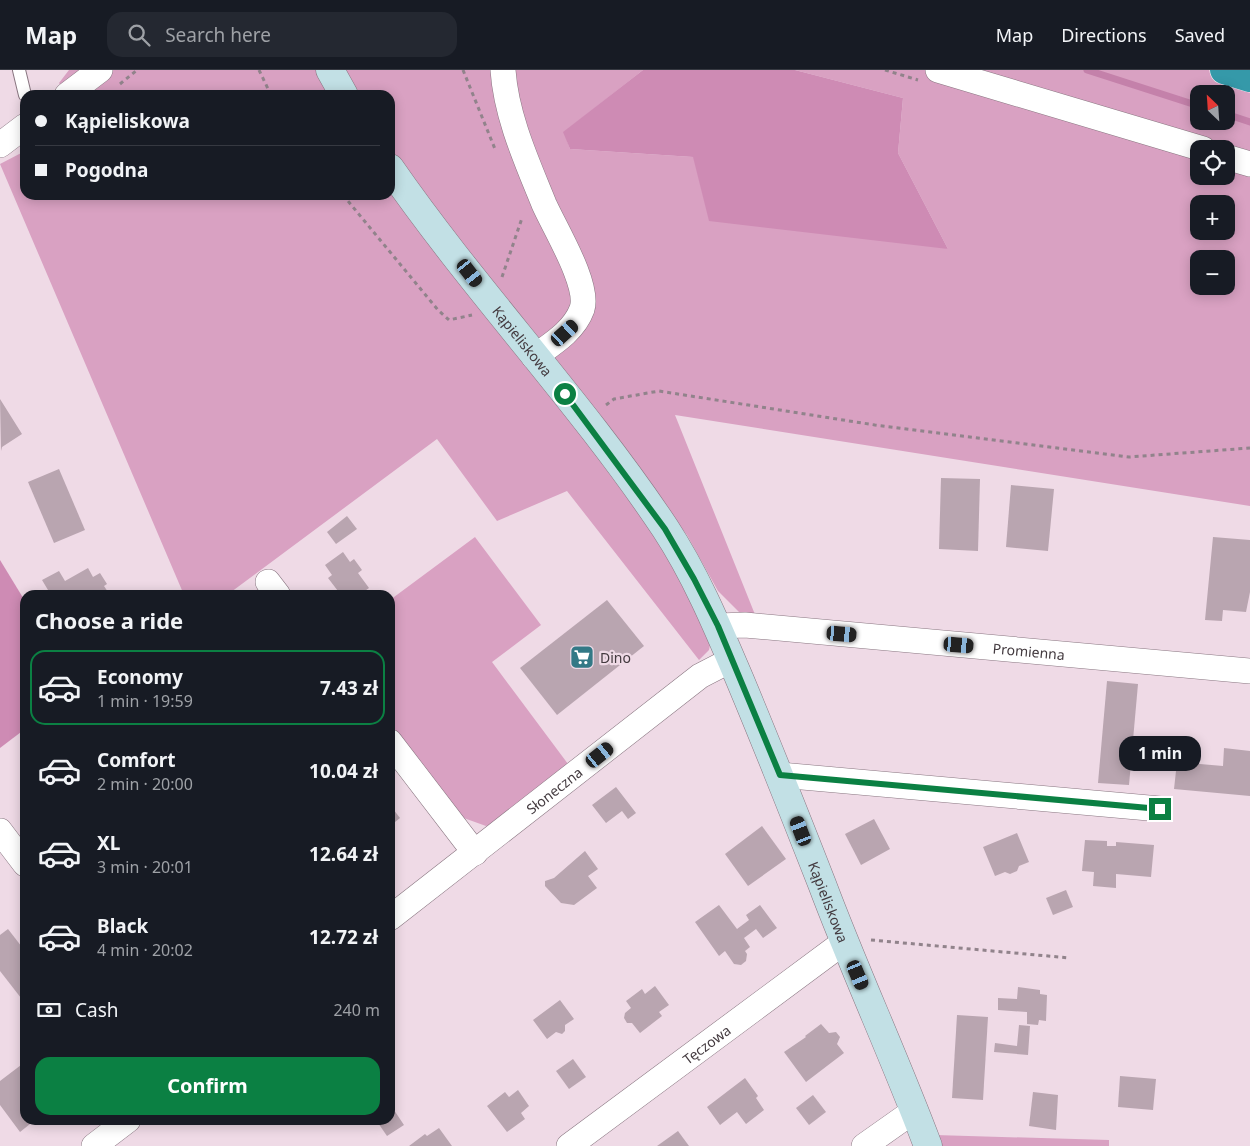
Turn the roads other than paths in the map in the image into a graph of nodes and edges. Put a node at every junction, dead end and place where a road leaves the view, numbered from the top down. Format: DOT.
graph roads {
  1 [pos="19,70"];
  2 [pos="100,70"];
  3 [pos="330,70"];
  4 [pos="503,70"];
  5 [pos="938,70"];
  6 [pos="1224,70"];
  7 [pos="1250,78"];
  8 [pos="24,90"];
  9 [pos="74,90"];
  10 [pos="341,90"];
  11 [pos="20,130"];
  12 [pos="0,145"];
  13 [pos="1190,145"];
  14 [pos="1235,159"];
  15 [pos="1250,164"];
  16 [pos="395,175"];
  17 [pos="534,357"];
  18 [pos="718,626"];
  19 [pos="731,660"];
  20 [pos="1250,671"];
  21 [pos="395,749"];
  22 [pos="780,775"];
  23 [pos="1160,809"];
  24 [pos="0,831"];
  25 [pos="475,853"];
  26 [pos="20,857"];
  27 [pos="395,914"];
  28 [pos="844,942"];
  29 [pos="915,1110"];
  30 [pos="121,1125"];
  31 [pos="94,1146"];
  32 [pos="569,1146"];
  33 [pos="864,1146"];
  34 [pos="928,1146"];
  1 -- 8 [label="lane"];
  2 -- 9 [label="street"];
  3 -- 10 [label="street"];
  4 -- 17 [label="street"];
  5 -- 13 [label="street"];
  6 -- 7 [label="highway"];
  11 -- 12 [label="street"];
  14 -- 15 [label="street"];
  16 -- 17 [label="street, Kąpieliskowa"];
  17 -- 18 [label="street, Kąpieliskowa"];
  18 -- 19 [label="street, Kąpieliskowa"];
  18 -- 20 [label="street, Promienna"];
  19 -- 22 [label="street, Kąpieliskowa"];
  19 -- 25 [label="street, Słoneczna"];
  21 -- 25 [label="street"];
  22 -- 23 [label="street"];
  22 -- 28 [label="street, Kąpieliskowa"];
  24 -- 26 [label="street"];
  25 -- 27 [label="street, Słoneczna"];
  28 -- 29 [label="street, Kąpieliskowa"];
  28 -- 32 [label="street, Tęczowa"];
  29 -- 33 [label="street"];
  29 -- 34 [label="street, Kąpieliskowa"];
  30 -- 31 [label="street"];
}
